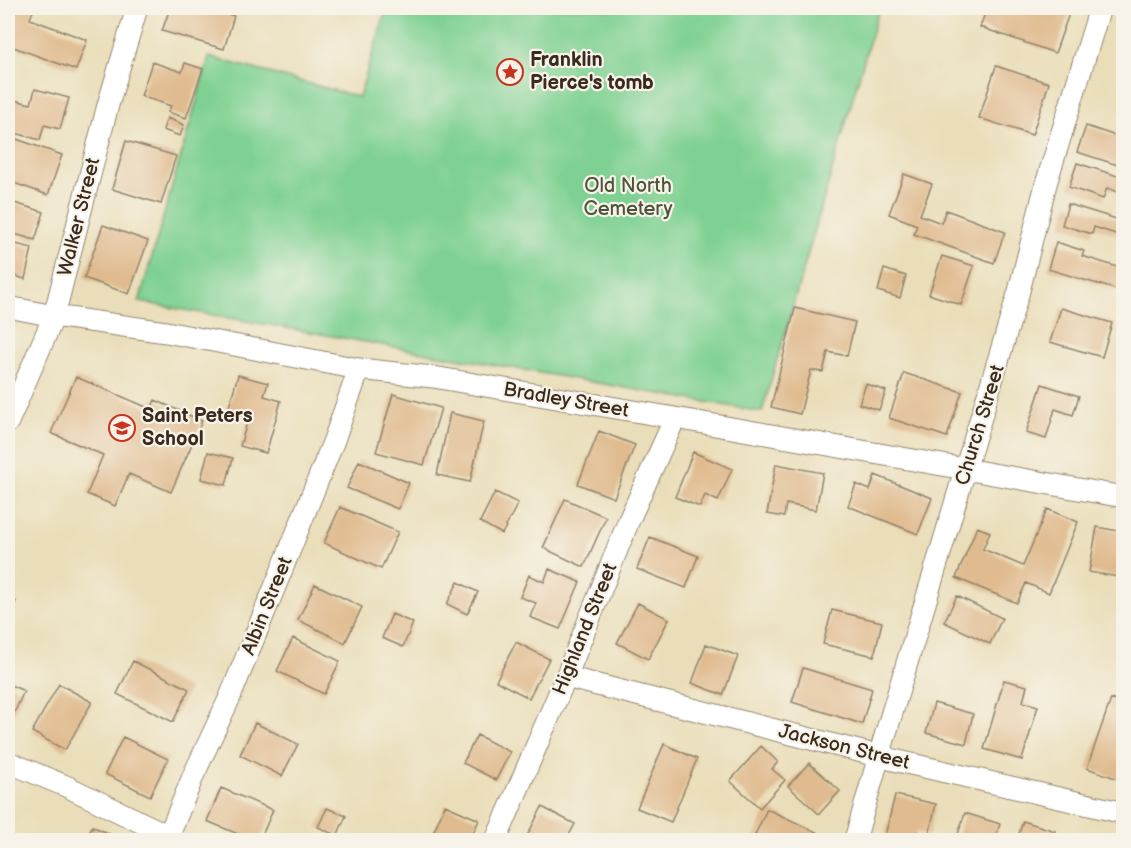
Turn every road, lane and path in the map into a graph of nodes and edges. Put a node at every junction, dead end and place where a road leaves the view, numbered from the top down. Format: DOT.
graph roads {
  1 [pos="137,8"];
  2 [pos="1100,8"];
  3 [pos="8,307"];
  4 [pos="54,316"];
  5 [pos="359,369"];
  6 [pos="675,418"];
  7 [pos="8,422"];
  8 [pos="966,470"];
  9 [pos="1124,497"];
  10 [pos="566,677"];
  11 [pos="879,756"];
  12 [pos="8,762"];
  13 [pos="1124,813"];
  14 [pos="168,838"];
  15 [pos="496,840"];
  16 [pos="855,840"];
  1 -- 4 [label="street, Walker Street"];
  2 -- 8 [label="street, Church Street"];
  3 -- 4 [label="street, Bradley Street"];
  4 -- 5 [label="street, Bradley Street"];
  4 -- 7 [label="street, Walker Street"];
  5 -- 6 [label="street, Bradley Street"];
  5 -- 14 [label="street, Albin Street"];
  6 -- 8 [label="street, Bradley Street"];
  6 -- 10 [label="street, Highland Street"];
  8 -- 9 [label="street, Bradley Street"];
  8 -- 11 [label="street, Church Street"];
  10 -- 11 [label="street, Jackson Street"];
  10 -- 15 [label="street, Highland Street"];
  11 -- 13 [label="street, Jackson Street"];
  11 -- 16 [label="street, Church Street"];
  12 -- 14 [label="street"];
}
